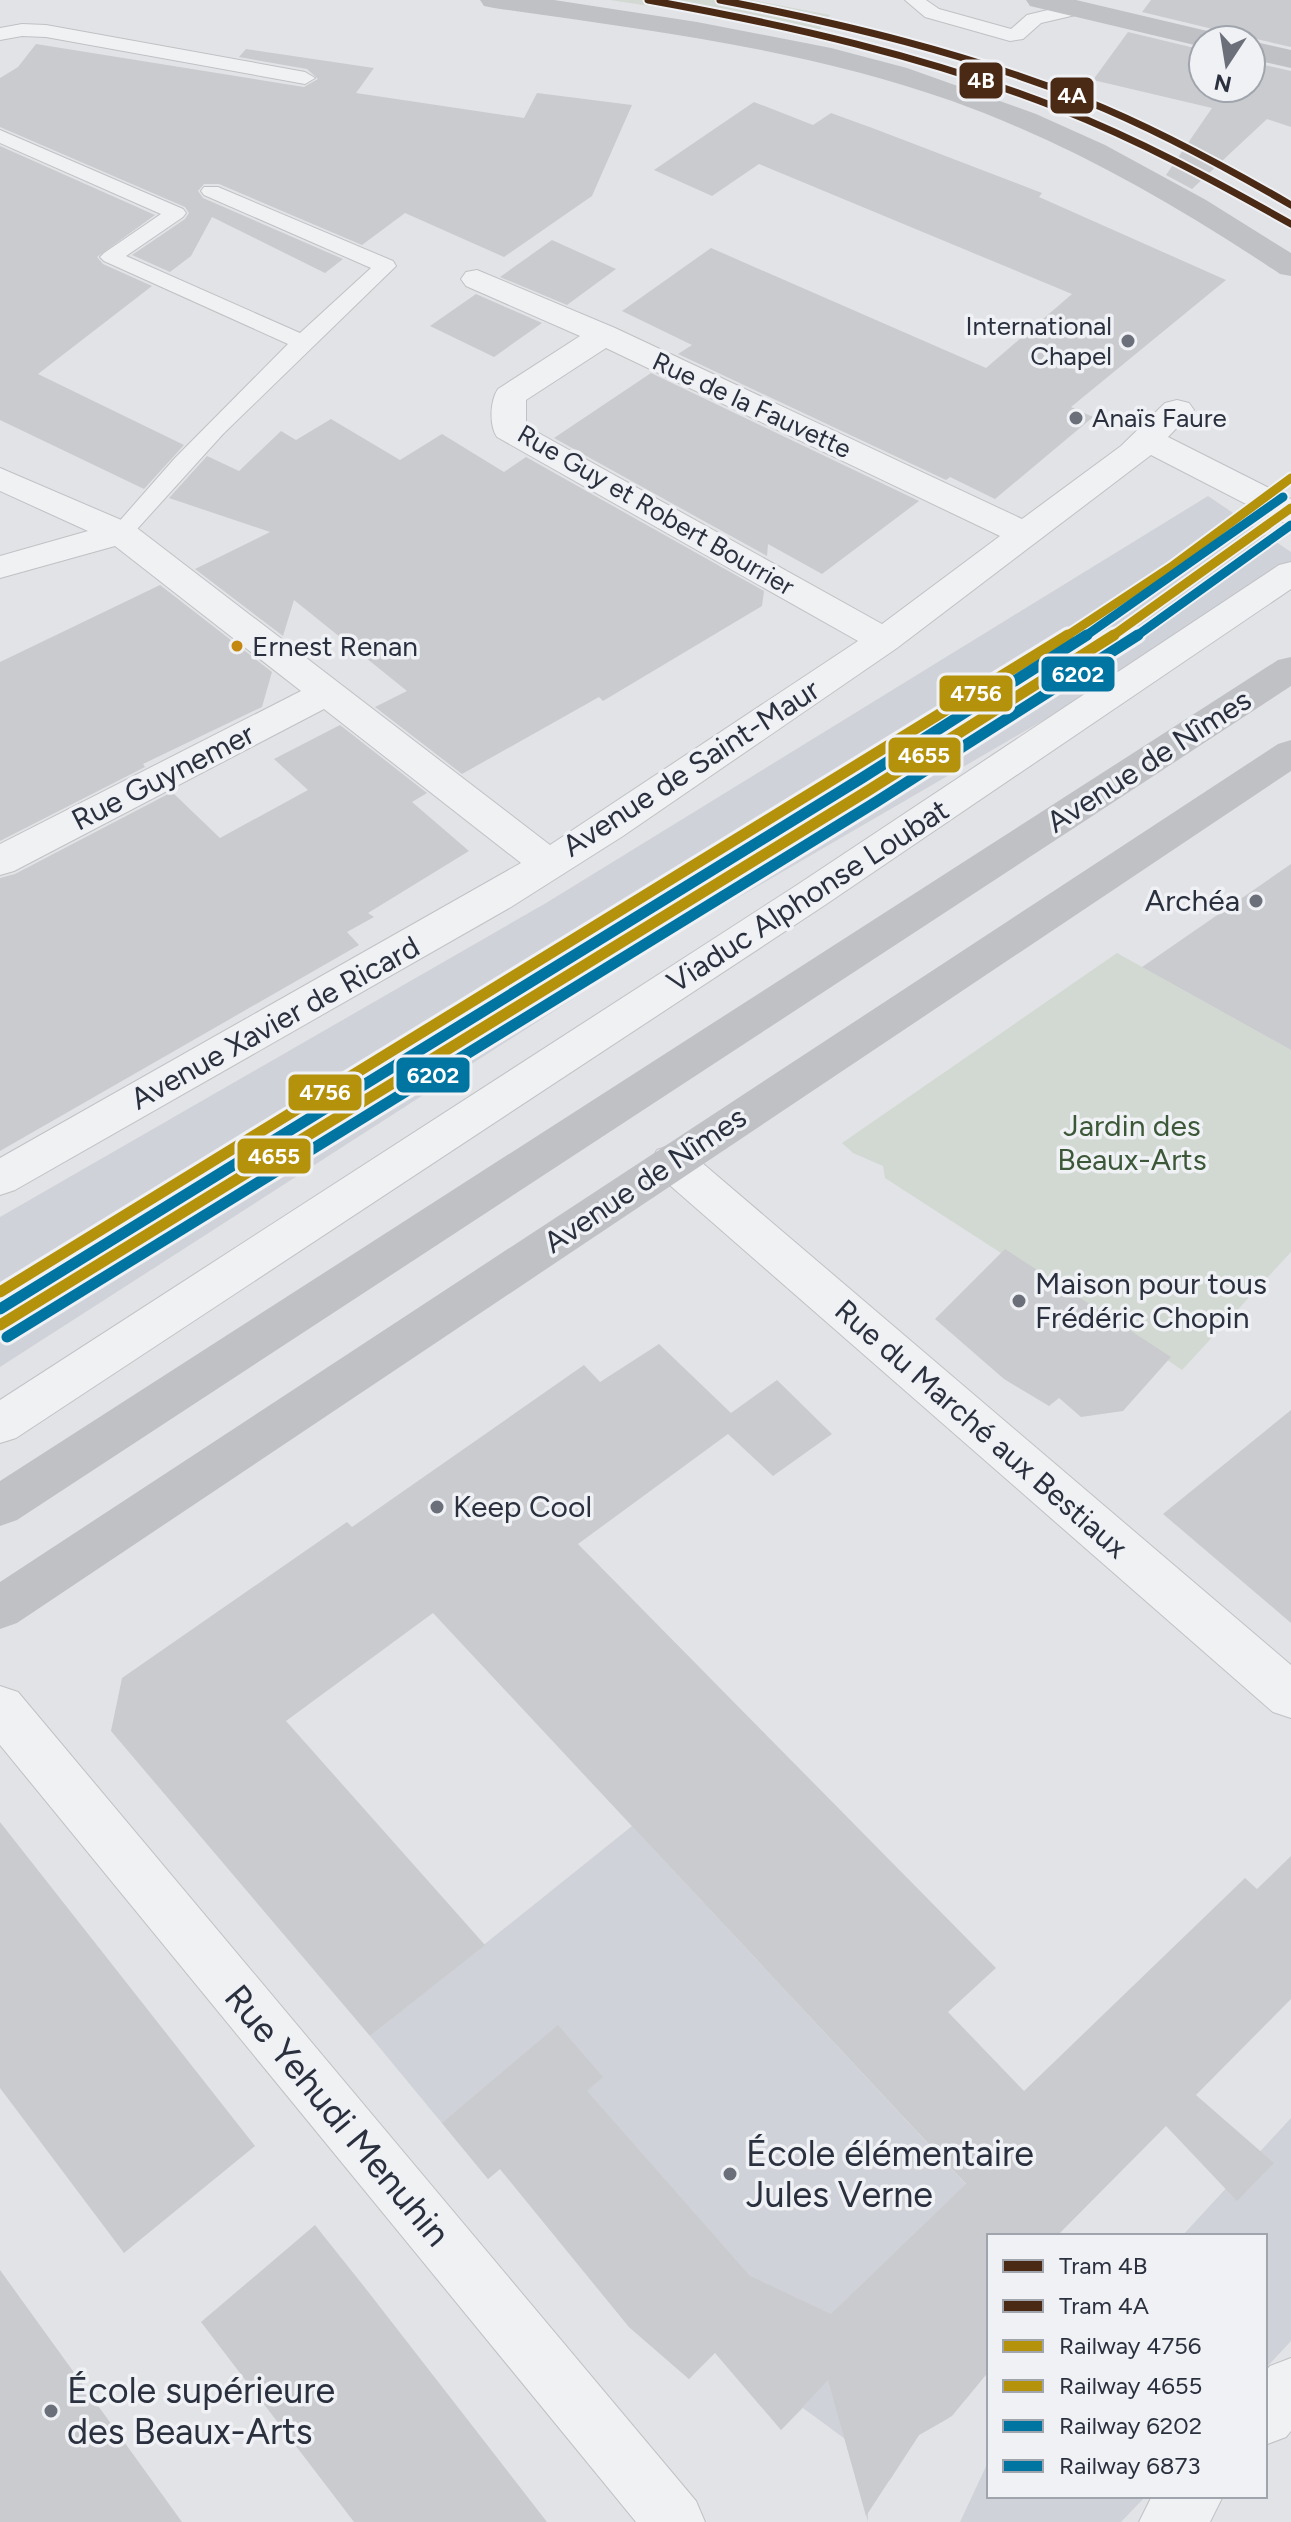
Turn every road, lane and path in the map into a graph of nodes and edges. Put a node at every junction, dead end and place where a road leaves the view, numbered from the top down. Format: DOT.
graph roads {
  1 [pos="494,0"];
  2 [pos="914,0"];
  3 [pos="1040,0"];
  4 [pos="1077,9"];
  5 [pos="0,34"];
  6 [pos="1187,35"];
  7 [pos="0,54"];
  8 [pos="1267,54"];
  9 [pos="1291,59"];
  10 [pos="305,78"];
  11 [pos="0,136"];
  12 [pos="211,191"];
  13 [pos="1291,267"];
  14 [pos="477,279"];
  15 [pos="604,335"];
  16 [pos="301,342"];
  17 [pos="1177,410"];
  18 [pos="1148,440"];
  19 [pos="0,478"];
  20 [pos="1291,513"];
  21 [pos="121,533"];
  22 [pos="1025,534"];
  23 [pos="0,567"];
  24 [pos="1291,573"];
  25 [pos="884,640"];
  26 [pos="1291,669"];
  27 [pos="326,693"];
  28 [pos="1291,753"];
  29 [pos="0,861"];
  30 [pos="547,863"];
  31 [pos="672,1162"];
  32 [pos="0,1178"];
  33 [pos="0,1424"];
  34 [pos="0,1506"];
  35 [pos="0,1608"];
  36 [pos="1291,1696"];
  37 [pos="0,1708"];
  38 [pos="1291,2387"];
  39 [pos="1267,2414"];
  40 [pos="1191,2498"];
  41 [pos="675,2522"];
  42 [pos="1169,2522"];
  1 -- 13 [label="main road"];
  2 -- 4 [label="lane"];
  3 -- 4 [label="main road"];
  4 -- 6 [label="main road"];
  5 -- 7 [label="lane"];
  5 -- 10 [label="lane"];
  8 -- 9 [label="main road"];
  11 -- 16 [label="lane"];
  12 -- 16 [label="lane"];
  14 -- 15 [label="street, Rue de la Fauvette"];
  15 -- 22 [label="street, Rue de la Fauvette"];
  15 -- 25 [label="street, Rue Guy et Robert Bourrier"];
  16 -- 21 [label="lane"];
  17 -- 18 [label="street, Avenue de Saint-Maur"];
  18 -- 20 [label="street"];
  18 -- 22 [label="street, Avenue de Saint-Maur"];
  19 -- 21 [label="street, Avenue de Saint-Maur"];
  21 -- 23 [label="street"];
  21 -- 27 [label="street, Avenue de Saint-Maur"];
  22 -- 25 [label="street, Avenue de Saint-Maur"];
  24 -- 33 [label="street, Viaduc Alphonse Loubat"];
  25 -- 30 [label="street, Avenue de Saint-Maur"];
  26 -- 34 [label="main road, Avenue de Nîmes"];
  27 -- 29 [label="street, Rue Guynemer"];
  27 -- 30 [label="street, Avenue de Saint-Maur"];
  28 -- 31 [label="main road, Avenue de Nîmes"];
  30 -- 32 [label="street, Avenue Xavier de Ricard"];
  31 -- 35 [label="main road, Avenue de Nîmes"];
  31 -- 36 [label="street, Rue du Marché aux Bestiaux"];
  37 -- 41 [label="street, Rue Yehudi Menuhin"];
  38 -- 39 [label="street"];
  40 -- 42 [label="street"];
}
